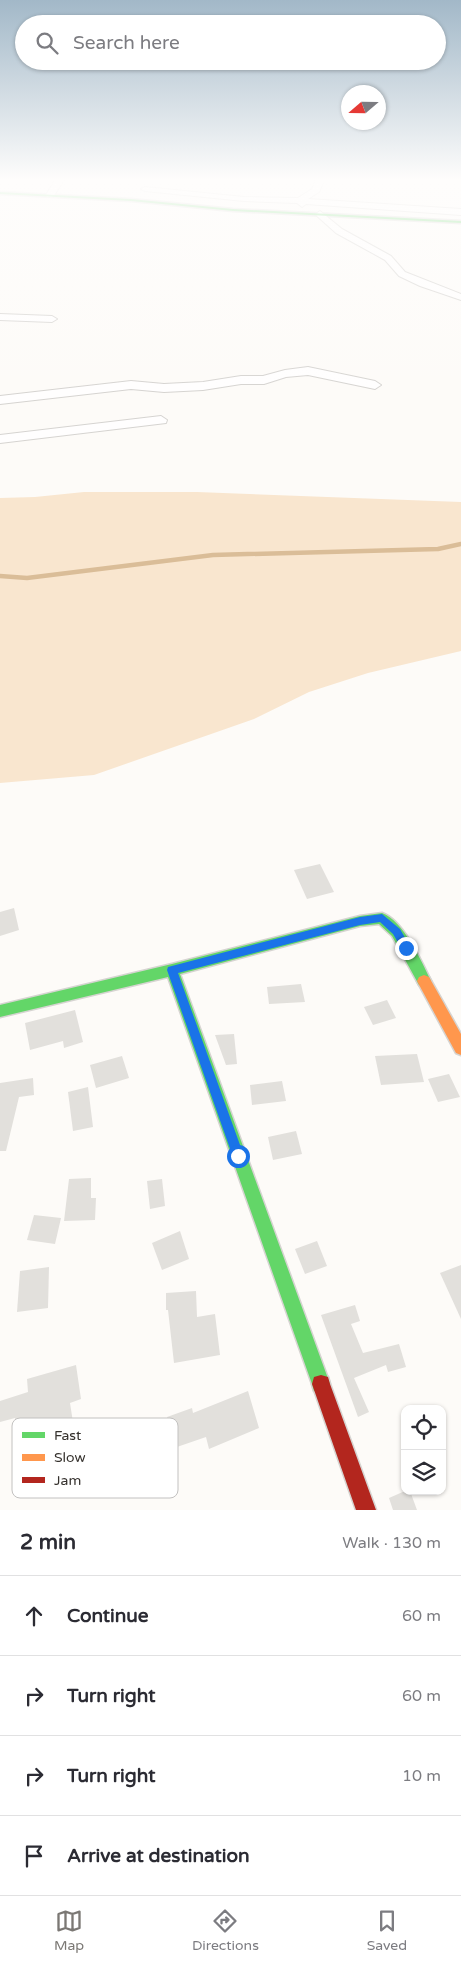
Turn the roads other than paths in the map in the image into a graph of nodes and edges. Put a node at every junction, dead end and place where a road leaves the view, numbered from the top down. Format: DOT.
graph roads {
  1 [pos="375,250"];
  2 [pos="461,297"];
  3 [pos="0,317"];
  4 [pos="52,318"];
  5 [pos="376,385"];
  6 [pos="0,400"];
  7 [pos="161,420"];
  8 [pos="0,439"];
  9 [pos="172,970"];
  10 [pos="0,1011"];
  11 [pos="461,1048"];
  12 [pos="366,1510"];
  1 -- 2 [label="street"];
  3 -- 4 [label="street"];
  5 -- 6 [label="street"];
  7 -- 8 [label="street"];
  9 -- 10 [label="street"];
  9 -- 11 [label="street"];
  9 -- 12 [label="street"];
}
